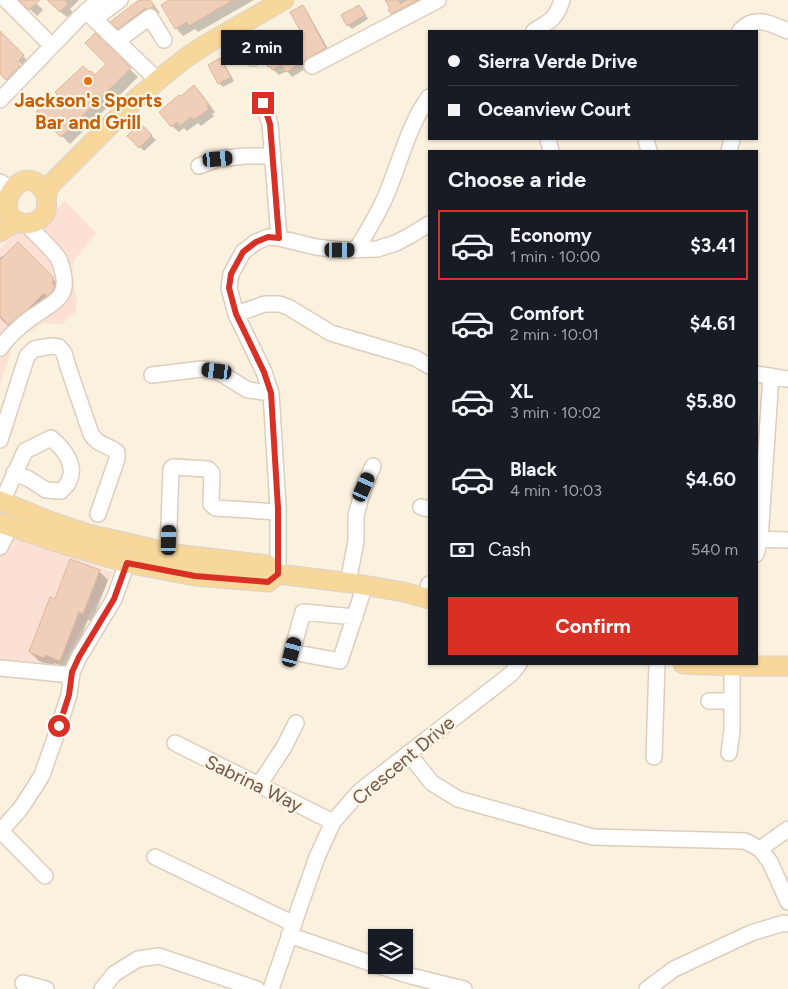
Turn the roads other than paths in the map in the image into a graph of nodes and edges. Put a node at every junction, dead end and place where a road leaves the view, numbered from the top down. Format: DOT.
graph roads {
  1 [pos="6,0"];
  2 [pos="99,0"];
  3 [pos="120,0"];
  4 [pos="265,0"];
  5 [pos="284,0"];
  6 [pos="438,0"];
  7 [pos="562,0"];
  8 [pos="90,15"];
  9 [pos="237,27"];
  10 [pos="536,30"];
  11 [pos="740,30"];
  12 [pos="788,31"];
  13 [pos="164,40"];
  14 [pos="118,41"];
  15 [pos="52,46"];
  16 [pos="253,58"];
  17 [pos="312,66"];
  18 [pos="151,74"];
  19 [pos="428,99"];
  20 [pos="0,100"];
  21 [pos="263,103"];
  22 [pos="273,156"];
  23 [pos="200,166"];
  24 [pos="32,181"];
  25 [pos="46,195"];
  26 [pos="9,206"];
  27 [pos="428,225"];
  28 [pos="0,232"];
  29 [pos="279,238"];
  30 [pos="356,250"];
  31 [pos="236,314"];
  32 [pos="0,348"];
  33 [pos="428,365"];
  34 [pos="152,375"];
  35 [pos="764,375"];
  36 [pos="788,379"];
  37 [pos="271,393"];
  38 [pos="0,440"];
  39 [pos="373,466"];
  40 [pos="14,473"];
  41 [pos="1,501"];
  42 [pos="278,512"];
  43 [pos="98,514"];
  44 [pos="758,520"];
  45 [pos="5,525"];
  46 [pos="788,540"];
  47 [pos="758,544"];
  48 [pos="0,547"];
  49 [pos="171,554"];
  50 [pos="127,563"];
  51 [pos="278,574"];
  52 [pos="356,584"];
  53 [pos="428,593"];
  54 [pos="355,617"];
  55 [pos="518,665"];
  56 [pos="658,665"];
  57 [pos="727,665"];
  58 [pos="788,666"];
  59 [pos="0,668"];
  60 [pos="72,676"];
  61 [pos="709,701"];
  62 [pos="732,701"];
  63 [pos="296,723"];
  64 [pos="175,744"];
  65 [pos="408,753"];
  66 [pos="728,753"];
  67 [pos="654,757"];
  68 [pos="260,785"];
  69 [pos="333,822"];
  70 [pos="788,829"];
  71 [pos="0,831"];
  72 [pos="760,848"];
  73 [pos="155,856"];
  74 [pos="44,876"];
  75 [pos="788,902"];
  76 [pos="788,924"];
  77 [pos="292,930"];
  78 [pos="368,961"];
  79 [pos="405,974"];
  80 [pos="23,983"];
  81 [pos="46,989"];
  82 [pos="102,989"];
  83 [pos="257,989"];
  84 [pos="271,989"];
  85 [pos="464,989"];
  86 [pos="647,989"];
  1 -- 15 [label="street"];
  2 -- 8 [label="street"];
  3 -- 8 [label="street"];
  4 -- 18 [label="main road"];
  5 -- 9 [label="main road"];
  6 -- 17 [label="street"];
  7 -- 10 [label="street"];
  8 -- 14 [label="street"];
  8 -- 15 [label="street"];
  9 -- 16 [label="street"];
  9 -- 25 [label="main road"];
  11 -- 12 [label="street"];
  13 -- 14 [label="street"];
  14 -- 18 [label="street"];
  15 -- 20 [label="street"];
  18 -- 24 [label="main road"];
  19 -- 30 [label="street"];
  21 -- 22 [label="street"];
  22 -- 23 [label="street"];
  22 -- 29 [label="street"];
  24 -- 25 [label="main road"];
  24 -- 26 [label="main road"];
  25 -- 26 [label="main road"];
  26 -- 28 [label="main road"];
  26 -- 32 [label="street"];
  27 -- 30 [label="street"];
  29 -- 30 [label="street"];
  29 -- 31 [label="street"];
  31 -- 33 [label="street"];
  31 -- 37 [label="street"];
  34 -- 37 [label="street"];
  35 -- 36 [label="street"];
  35 -- 44 [label="street"];
  37 -- 42 [label="street"];
  38 -- 43 [label="street"];
  39 -- 52 [label="street"];
  40 -- 41 [label="street"];
  41 -- 49 [label="main road"];
  42 -- 49 [label="street"];
  42 -- 51 [label="street"];
  45 -- 48 [label="street"];
  45 -- 50 [label="main road"];
  46 -- 47 [label="street"];
  49 -- 50 [label="main road"];
  49 -- 51 [label="main road"];
  50 -- 51 [label="main road"];
  50 -- 60 [label="street"];
  51 -- 52 [label="main road"];
  52 -- 53 [label="main road"];
  52 -- 54 [label="street"];
  54 -- 54 [label="street"];
  55 -- 65 [label="street, Crescent Drive"];
  56 -- 67 [label="street"];
  57 -- 58 [label="main road"];
  57 -- 62 [label="street"];
  59 -- 60 [label="street"];
  60 -- 71 [label="street"];
  61 -- 62 [label="street"];
  62 -- 66 [label="street"];
  63 -- 68 [label="street"];
  64 -- 68 [label="street, Sabrina Way"];
  65 -- 69 [label="street, Crescent Drive"];
  65 -- 72 [label="street"];
  68 -- 69 [label="street, Sabrina Way"];
  69 -- 77 [label="street, Crescent Drive"];
  70 -- 72 [label="street"];
  71 -- 74 [label="street"];
  72 -- 75 [label="street"];
  73 -- 77 [label="street"];
  76 -- 86 [label="street"];
  77 -- 78 [label="street"];
  77 -- 84 [label="street, Crescent Drive"];
  79 -- 85 [label="street"];
  80 -- 81 [label="street"];
  82 -- 83 [label="street"];
}
